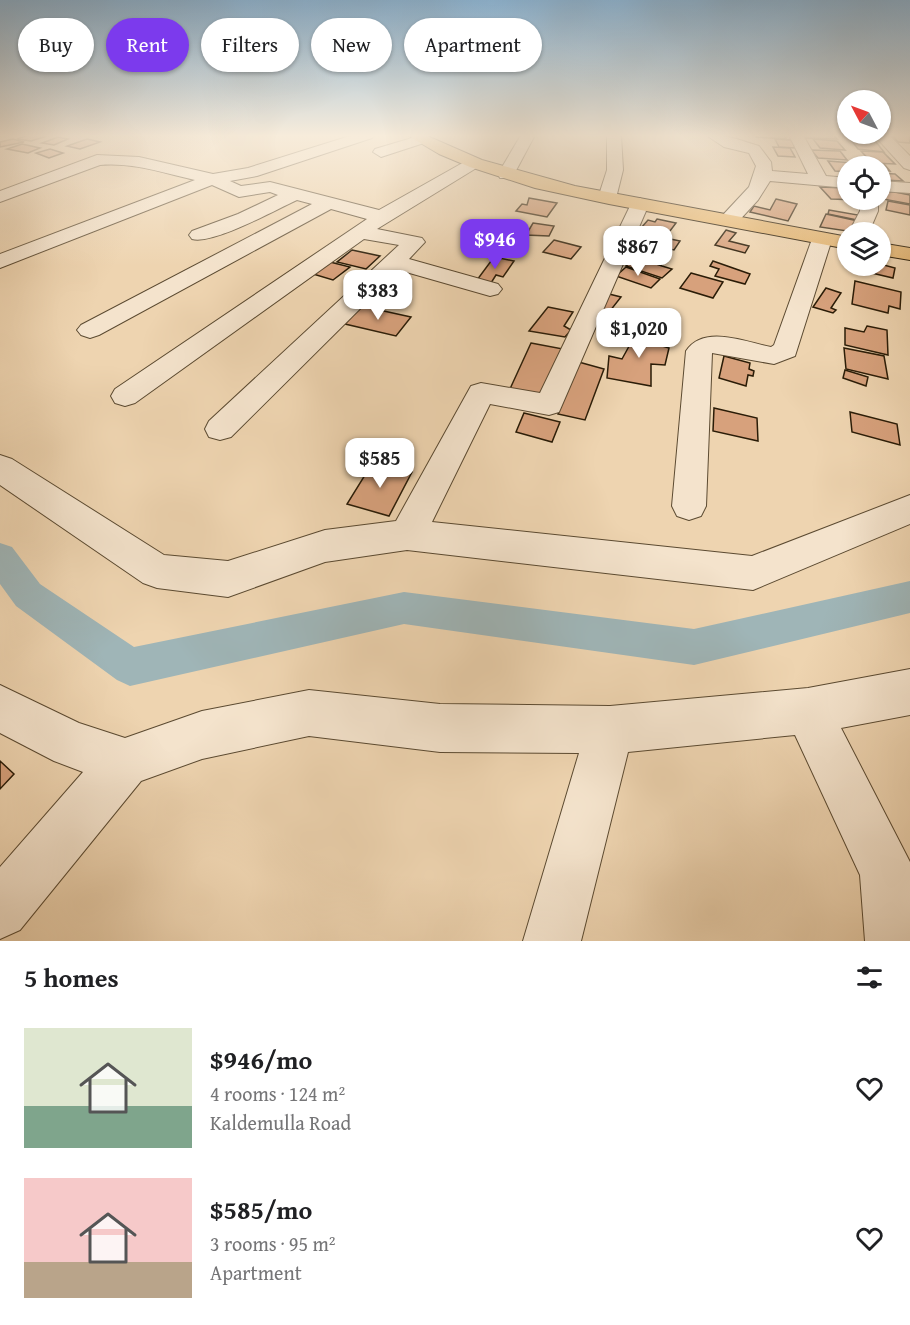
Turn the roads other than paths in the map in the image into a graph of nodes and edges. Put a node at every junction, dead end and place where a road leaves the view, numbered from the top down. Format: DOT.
graph roads {
  1 [pos="50,179"];
  2 [pos="213,179"];
  3 [pos="447,179"];
  4 [pos="527,179"];
  5 [pos="612,179"];
  6 [pos="762,179"];
  7 [pos="808,179"];
  8 [pos="820,180"];
  9 [pos="837,182"];
  10 [pos="891,187"];
  11 [pos="910,188"];
  12 [pos="292,195"];
  13 [pos="0,197"];
  14 [pos="607,198"];
  15 [pos="328,203"];
  16 [pos="640,204"];
  17 [pos="382,217"];
  18 [pos="728,221"];
  19 [pos="363,233"];
  20 [pos="199,235"];
  21 [pos="835,241"];
  22 [pos="891,251"];
  23 [pos="910,254"];
  24 [pos="0,262"];
  25 [pos="396,262"];
  26 [pos="490,289"];
  27 [pos="90,330"];
  28 [pos="125,396"];
  29 [pos="220,429"];
  30 [pos="0,468"];
  31 [pos="689,506"];
  32 [pos="910,509"];
  33 [pos="407,535"];
  34 [pos="910,692"];
  35 [pos="0,708"];
  36 [pos="808,711"];
  37 [pos="610,730"];
  38 [pos="125,762"];
  39 [pos="898,878"];
  40 [pos="0,910"];
  41 [pos="552,941"];
  42 [pos="894,941"];
  1 -- 13 [label="street"];
  2 -- 12 [label="street"];
  2 -- 24 [label="street"];
  3 -- 17 [label="street"];
  4 -- 14 [label="main road"];
  5 -- 14 [label="street"];
  6 -- 18 [label="street"];
  7 -- 8 [label="street"];
  8 -- 9 [label="street"];
  10 -- 11 [label="street"];
  12 -- 15 [label="street"];
  12 -- 20 [label="street"];
  14 -- 16 [label="main road"];
  15 -- 17 [label="street"];
  15 -- 27 [label="street"];
  16 -- 18 [label="main road"];
  16 -- 33 [label="street"];
  17 -- 19 [label="street"];
  18 -- 21 [label="main road"];
  19 -- 25 [label="street"];
  19 -- 28 [label="street"];
  21 -- 31 [label="street"];
  22 -- 23 [label="main road"];
  25 -- 26 [label="street"];
  25 -- 29 [label="street"];
  30 -- 33 [label="street"];
  32 -- 33 [label="street"];
  34 -- 36 [label="street"];
  35 -- 38 [label="street"];
  36 -- 37 [label="street"];
  36 -- 39 [label="street"];
  37 -- 38 [label="street"];
  37 -- 41 [label="street"];
  38 -- 40 [label="street"];
  39 -- 42 [label="street"];
}
